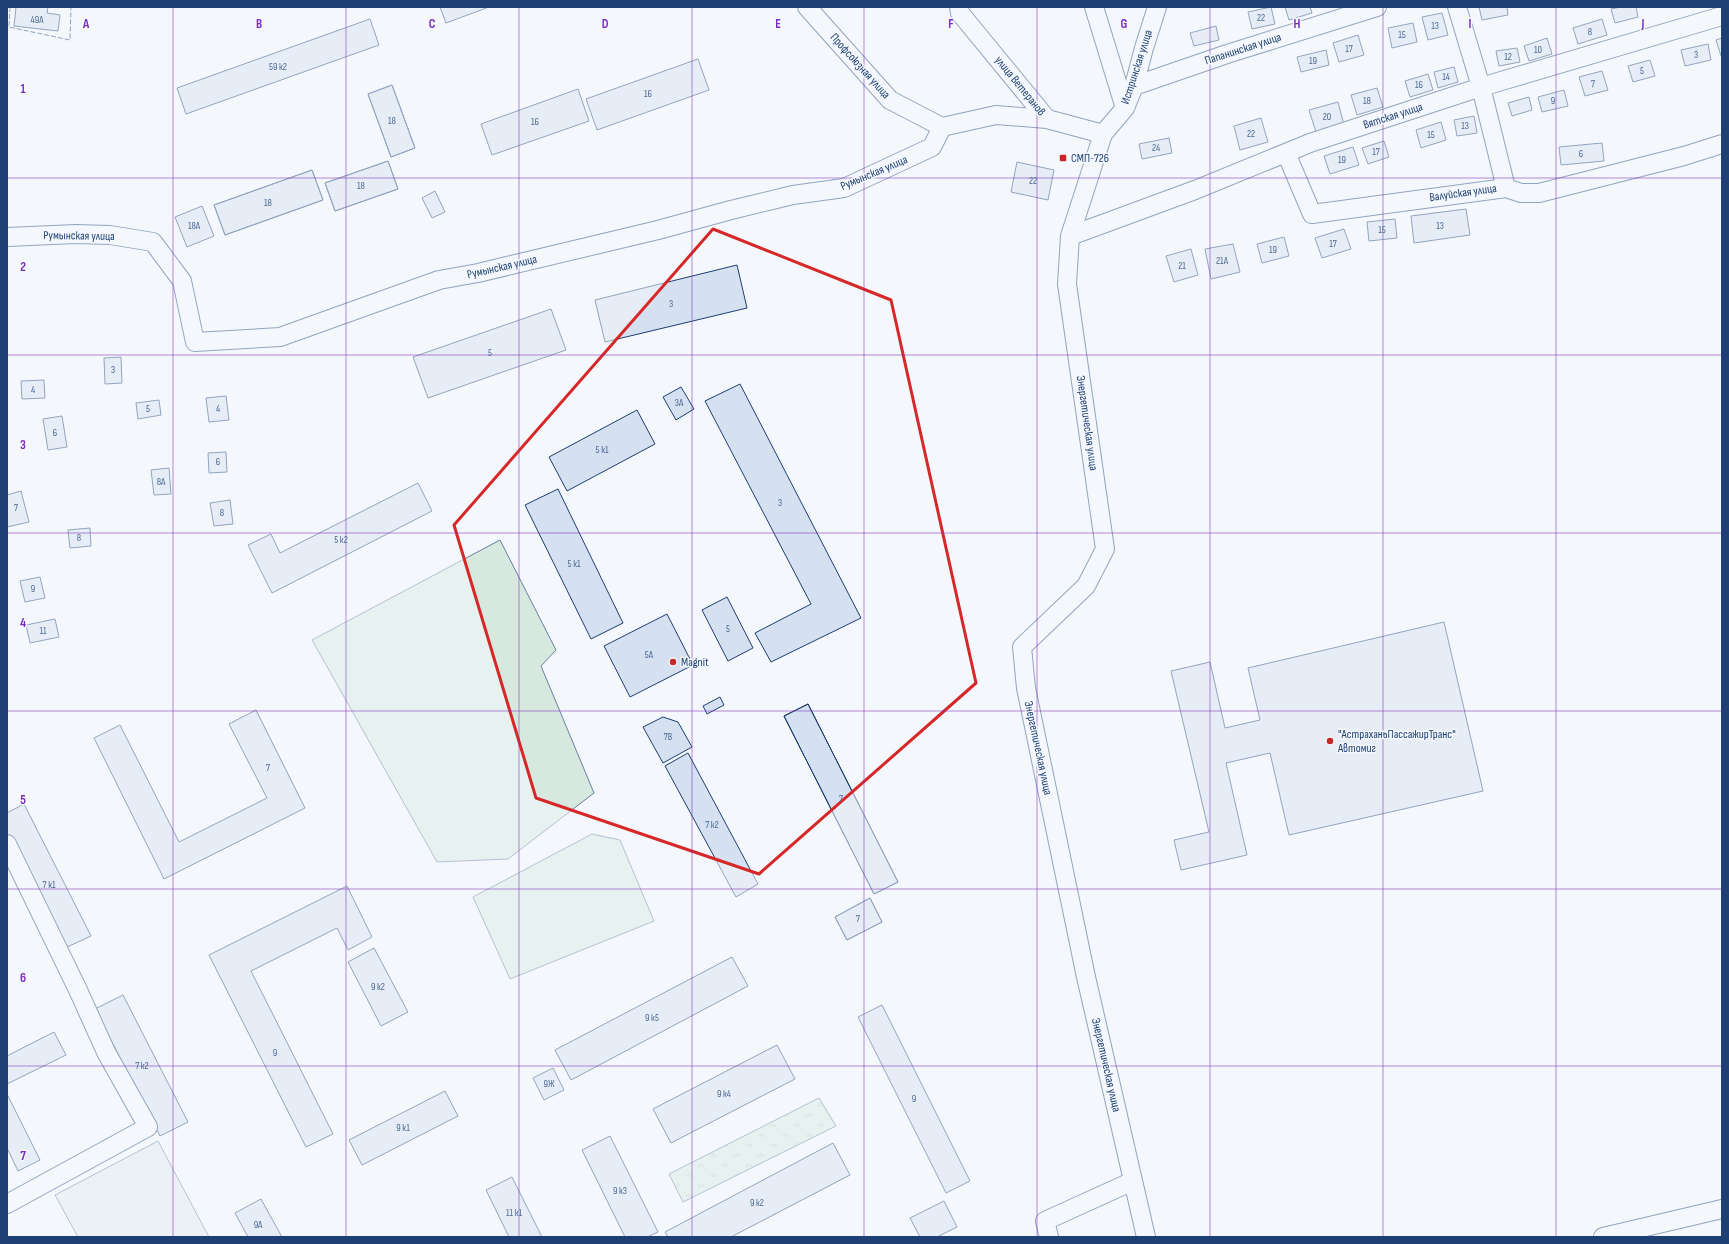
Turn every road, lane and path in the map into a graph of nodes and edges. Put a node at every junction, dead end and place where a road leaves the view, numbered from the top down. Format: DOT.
graph roads {
  1 [pos="807,7"];
  2 [pos="1094,7"];
  3 [pos="1157,7"];
  4 [pos="1377,7"];
  5 [pos="1457,7"];
  6 [pos="956,9"];
  7 [pos="1722,16"];
  8 [pos="1134,86"];
  9 [pos="1481,87"];
  10 [pos="1125,108"];
  11 [pos="1047,119"];
  12 [pos="942,127"];
  13 [pos="1103,134"];
  14 [pos="1722,144"];
  15 [pos="1286,153"];
  16 [pos="1506,188"];
  17 [pos="1070,236"];
  18 [pos="7,237"];
  19 [pos="1067,284"];
  20 [pos="7,844"];
  21 [pos="1134,1181"];
  22 [pos="7,1204"];
  23 [pos="1722,1209"];
  24 [pos="1609,1236"];
  25 [pos="1049,1237"];
  26 [pos="1146,1237"];
  1 -- 12 [label="street, Профсоюзная улица"];
  2 -- 10 [label="street"];
  3 -- 8 [label="street, Истринская улица"];
  4 -- 8 [label="street, Папанинская улица"];
  5 -- 9 [label="street"];
  6 -- 11 [label="street, улица Ветеранов"];
  7 -- 9 [label="street, Вятская улица"];
  8 -- 10 [label="street, Истринская улица"];
  9 -- 15 [label="street, Вятская улица"];
  9 -- 16 [label="street"];
  10 -- 13 [label="street, Истринская улица"];
  11 -- 12 [label="street"];
  11 -- 13 [label="street, улица Ветеранов"];
  12 -- 18 [label="street, Румынская улица"];
  13 -- 17 [label="street, Истринская улица"];
  14 -- 16 [label="street, Валуйская улица"];
  15 -- 16 [label="street, Валуйская улица"];
  15 -- 17 [label="street, Вятская улица"];
  17 -- 19 [label="street, Истринская улица"];
  19 -- 21 [label="street, Энергетическая улица"];
  20 -- 22 [label="street"];
  21 -- 25 [label="street"];
  21 -- 26 [label="street, Энергетическая улица"];
  23 -- 24 [label="street"];
}
